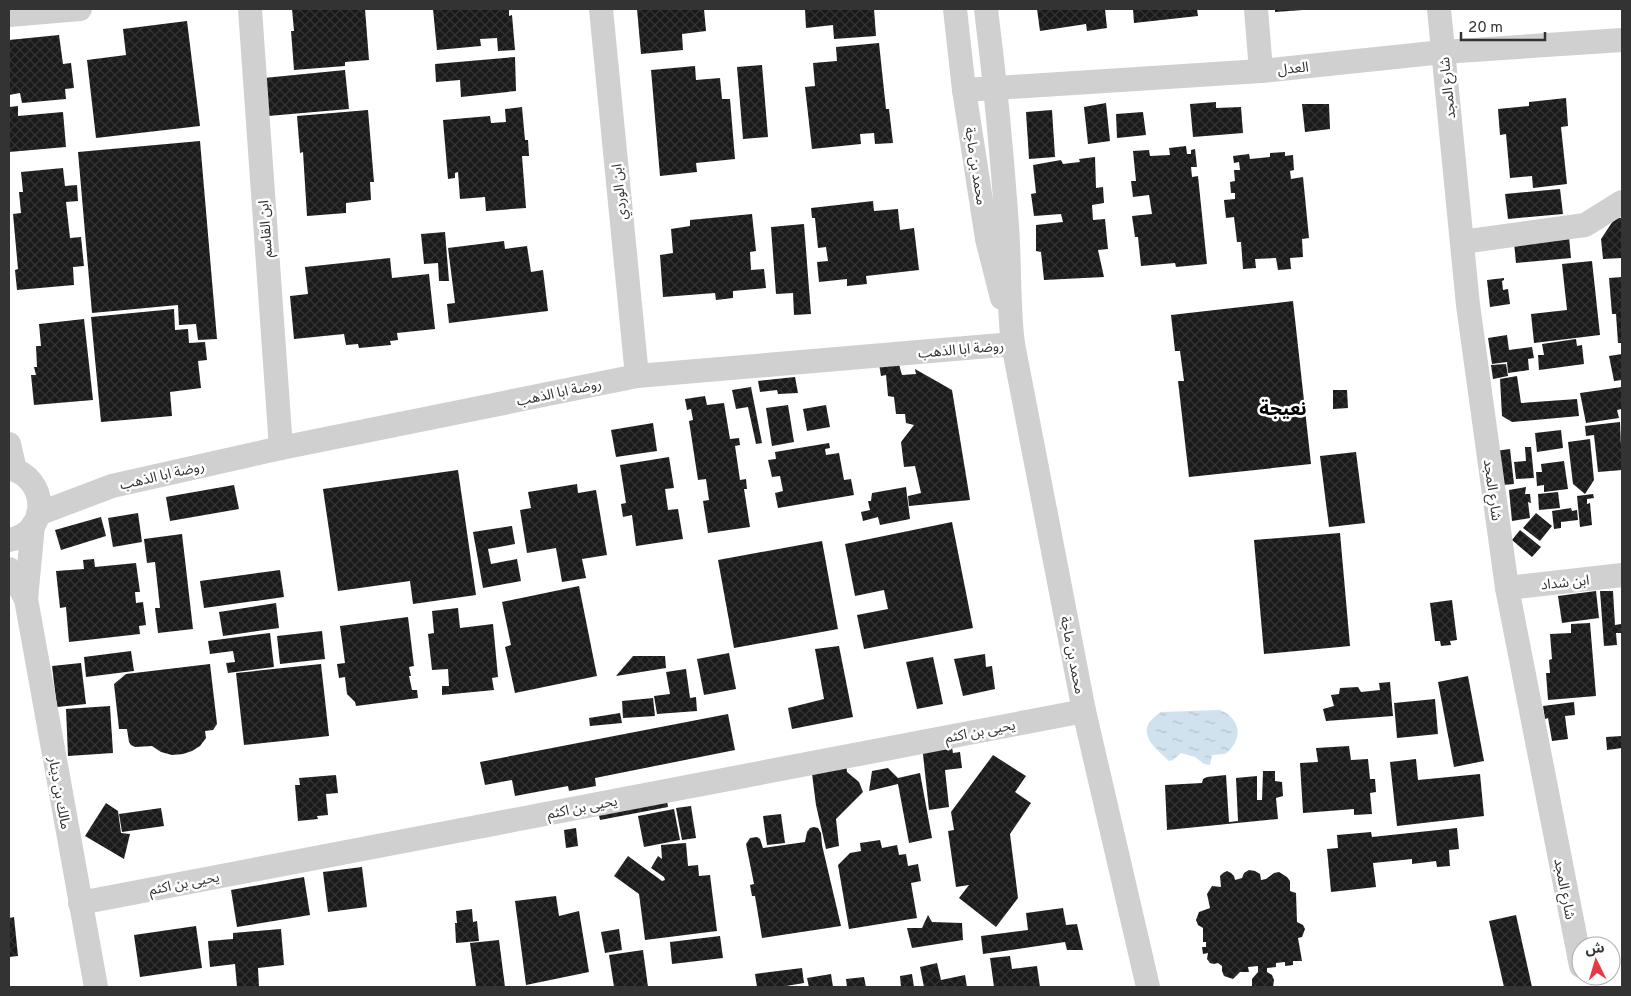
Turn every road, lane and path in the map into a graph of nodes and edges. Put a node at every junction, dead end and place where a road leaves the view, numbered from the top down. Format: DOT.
graph roads {
  1 [pos="80,9"];
  2 [pos="250,9"];
  3 [pos="601,9"];
  4 [pos="955,9"];
  5 [pos="986,9"];
  6 [pos="1256,9"];
  7 [pos="1439,9"];
  8 [pos="9,15"];
  9 [pos="1622,40"];
  10 [pos="1443,52"];
  11 [pos="1261,71"];
  12 [pos="995,88"];
  13 [pos="964,90"];
  14 [pos="1622,202"];
  15 [pos="1462,242"];
  16 [pos="1010,320"];
  17 [pos="1013,344"];
  18 [pos="637,376"];
  19 [pos="9,444"];
  20 [pos="281,448"];
  21 [pos="12,469"];
  22 [pos="112,486"];
  23 [pos="37,489"];
  24 [pos="36,520"];
  25 [pos="9,540"];
  26 [pos="9,569"];
  27 [pos="1622,575"];
  28 [pos="1507,588"];
  29 [pos="26,599"];
  30 [pos="1084,712"];
  31 [pos="80,903"];
  32 [pos="1575,936"];
  33 [pos="96,987"];
  34 [pos="1148,987"];
  1 -- 8 [label="street"];
  2 -- 20 [label="street, ابن القاسم"];
  3 -- 18 [label="street, ابن الوردي"];
  4 -- 13 [label="street, محمد بن ماجة"];
  5 -- 12 [label="street, محمد بن ماجة"];
  6 -- 11 [label="street"];
  7 -- 10 [label="street, شارع المجد"];
  9 -- 10 [label="street, العدل"];
  10 -- 11 [label="street, العدل"];
  10 -- 15 [label="street, شارع المجد"];
  11 -- 12 [label="street, العدل"];
  12 -- 13 [label="street, العدل"];
  12 -- 16 [label="street, محمد بن ماجة"];
  13 -- 16 [label="street, محمد بن ماجة"];
  14 -- 15 [label="street"];
  15 -- 28 [label="street, شارع المجد"];
  16 -- 17 [label="street, محمد بن ماجة"];
  17 -- 18 [label="street, روضة ابا الذهب"];
  17 -- 30 [label="street, محمد بن ماجة"];
  18 -- 20 [label="street, روضة ابا الذهب"];
  19 -- 21 [label="street"];
  20 -- 22 [label="street, روضة ابا الذهب"];
  21 -- 23 [label="street"];
  22 -- 23 [label="street, روضة ابا الذهب"];
  22 -- 24 [label="street, روضة ابا الذهب"];
  23 -- 24 [label="street, مالك بن دينار"];
  24 -- 25 [label="street, روضة ابا الذهب"];
  24 -- 29 [label="street, مالك بن دينار"];
  26 -- 29 [label="street, مالك بن دينار"];
  27 -- 28 [label="street, ابن شداد"];
  28 -- 32 [label="street, شارع المجد"];
  29 -- 31 [label="street, مالك بن دينار"];
  30 -- 31 [label="street, يحيى بن اكثم"];
  30 -- 34 [label="street, محمد بن ماجة"];
  31 -- 33 [label="street, مالك بن دينار"];
}
